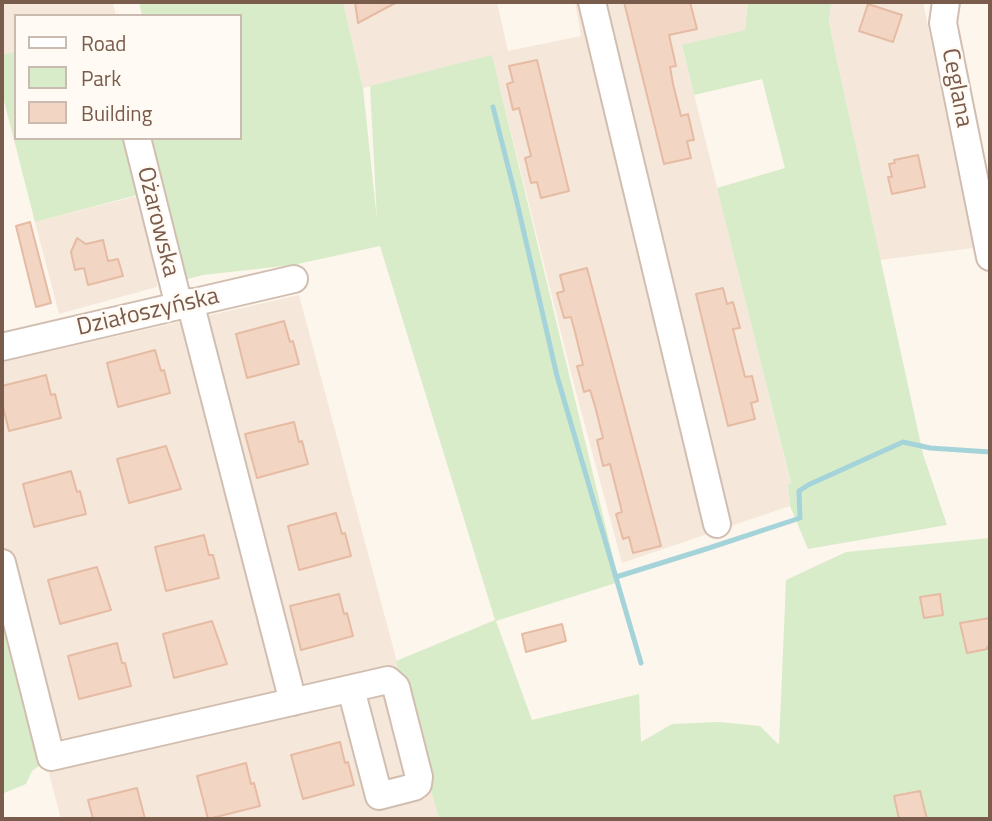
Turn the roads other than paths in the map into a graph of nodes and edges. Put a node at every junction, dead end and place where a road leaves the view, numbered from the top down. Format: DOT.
graph roads {
  1 [pos="592,2"];
  2 [pos="946,2"];
  3 [pos="138,140"];
  4 [pos="990,257"];
  5 [pos="294,279"];
  6 [pos="184,304"];
  7 [pos="2,347"];
  8 [pos="717,524"];
  9 [pos="2,563"];
  10 [pos="351,689"];
  11 [pos="293,702"];
  1 -- 8 [label="street"];
  2 -- 4 [label="street, Ceglana"];
  3 -- 6 [label="street, Ożarowska"];
  5 -- 6 [label="street, Działoszyńska"];
  6 -- 7 [label="street, Działoszyńska"];
  6 -- 11 [label="street, Ożarowska"];
  9 -- 11 [label="street"];
  10 -- 11 [label="street"];
}
